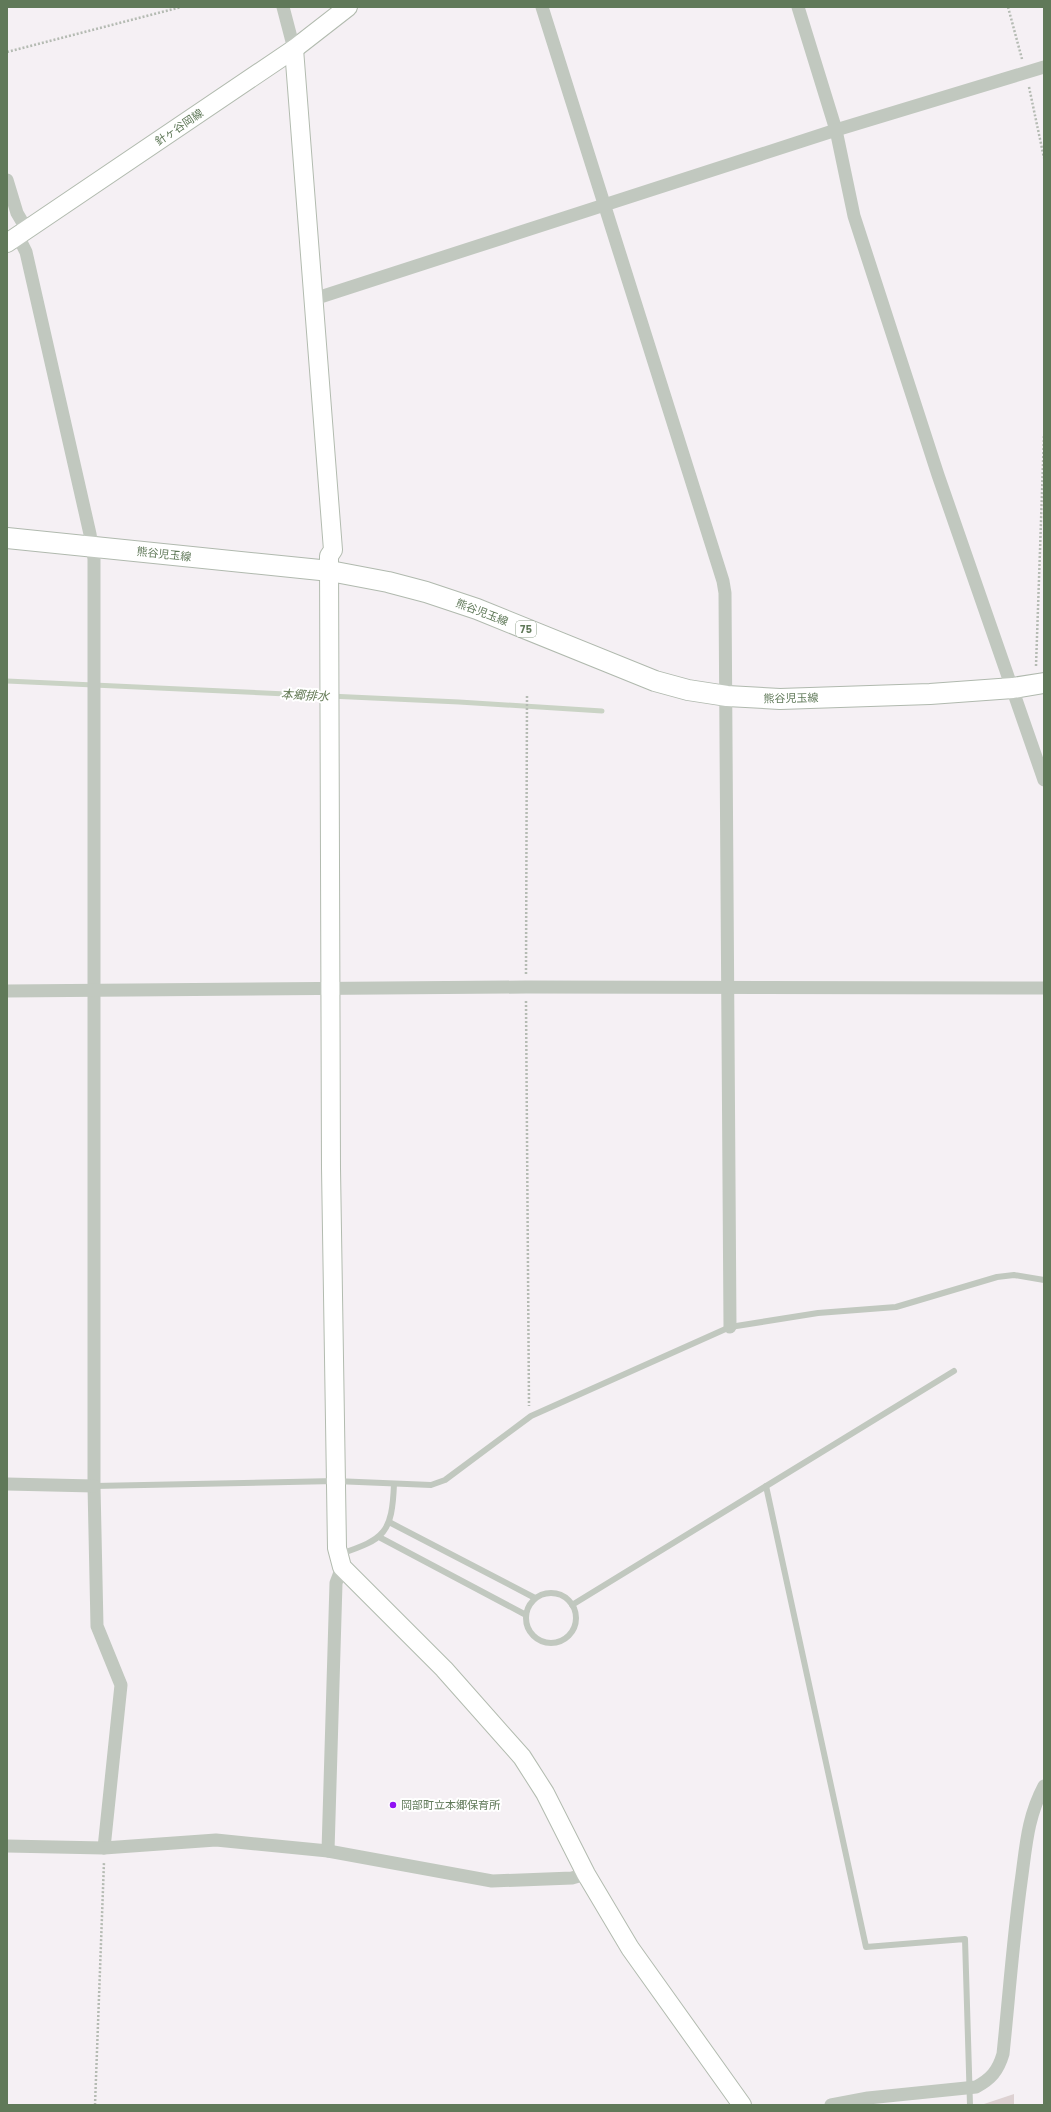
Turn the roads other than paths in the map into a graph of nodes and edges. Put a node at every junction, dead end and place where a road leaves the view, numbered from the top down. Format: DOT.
graph roads {
  1 [pos="283,7"];
  2 [pos="348,7"];
  3 [pos="542,7"];
  4 [pos="798,7"];
  5 [pos="294,49"];
  6 [pos="1044,67"];
  7 [pos="836,130"];
  8 [pos="7,180"];
  9 [pos="604,204"];
  10 [pos="17,236"];
  11 [pos="314,299"];
  12 [pos="7,538"];
  13 [pos="92,546"];
  14 [pos="330,571"];
  15 [pos="1040,684"];
  16 [pos="1013,688"];
  17 [pos="727,696"];
  18 [pos="1044,780"];
  19 [pos="331,988"];
  20 [pos="729,988"];
  21 [pos="1044,988"];
  22 [pos="95,990"];
  23 [pos="7,991"];
  24 [pos="1044,1280"];
  25 [pos="730,1327"];
  26 [pos="954,1371"];
  27 [pos="335,1481"];
  28 [pos="7,1484"];
  29 [pos="394,1484"];
  30 [pos="94,1486"];
  31 [pos="766,1486"];
  32 [pos="389,1522"];
  33 [pos="379,1537"];
  34 [pos="340,1561"];
  35 [pos="535,1598"];
  36 [pos="572,1605"];
  37 [pos="526,1615"];
  38 [pos="1044,1786"];
  39 [pos="7,1846"];
  40 [pos="104,1848"];
  41 [pos="328,1851"];
  42 [pos="586,1874"];
  43 [pos="969,2089"];
  44 [pos="742,2105"];
  45 [pos="831,2105"];
  46 [pos="970,2105"];
  1 -- 5 [label="street"];
  2 -- 5 [label="street, 針ヶ谷岡線"];
  3 -- 9 [label="street"];
  4 -- 7 [label="street"];
  5 -- 10 [label="street, 針ヶ谷岡線"];
  5 -- 11 [label="street"];
  6 -- 7 [label="street"];
  7 -- 9 [label="street"];
  7 -- 16 [label="street"];
  8 -- 10 [label="street"];
  9 -- 11 [label="street"];
  9 -- 17 [label="street"];
  10 -- 13 [label="street"];
  11 -- 14 [label="street"];
  12 -- 13 [label="main road, 熊谷児玉線 / 75"];
  13 -- 14 [label="main road, 熊谷児玉線 / 75"];
  13 -- 22 [label="street"];
  14 -- 17 [label="main road, 熊谷児玉線 / 75"];
  14 -- 19 [label="street"];
  15 -- 16 [label="main road, 熊谷児玉線 / 75"];
  16 -- 17 [label="main road, 熊谷児玉線 / 75"];
  16 -- 18 [label="street"];
  17 -- 20 [label="street"];
  19 -- 20 [label="street"];
  19 -- 22 [label="street"];
  19 -- 27 [label="street"];
  20 -- 21 [label="street"];
  20 -- 25 [label="street"];
  22 -- 23 [label="street"];
  22 -- 30 [label="street"];
  24 -- 25 [label="lane"];
  25 -- 29 [label="lane"];
  26 -- 31 [label="lane"];
  27 -- 29 [label="lane"];
  27 -- 30 [label="lane"];
  27 -- 34 [label="street"];
  28 -- 30 [label="street"];
  29 -- 32 [label="lane"];
  30 -- 40 [label="street"];
  31 -- 36 [label="lane"];
  31 -- 43 [label="lane"];
  32 -- 33 [label="lane"];
  32 -- 35 [label="lane"];
  33 -- 34 [label="lane"];
  33 -- 37 [label="lane"];
  34 -- 41 [label="street"];
  34 -- 42 [label="street"];
  35 -- 36 [label="lane"];
  35 -- 37 [label="lane"];
  36 -- 37 [label="lane"];
  38 -- 43 [label="street"];
  39 -- 40 [label="street"];
  40 -- 41 [label="street"];
  41 -- 42 [label="street"];
  42 -- 44 [label="street"];
  43 -- 45 [label="street"];
  43 -- 46 [label="lane"];
}
